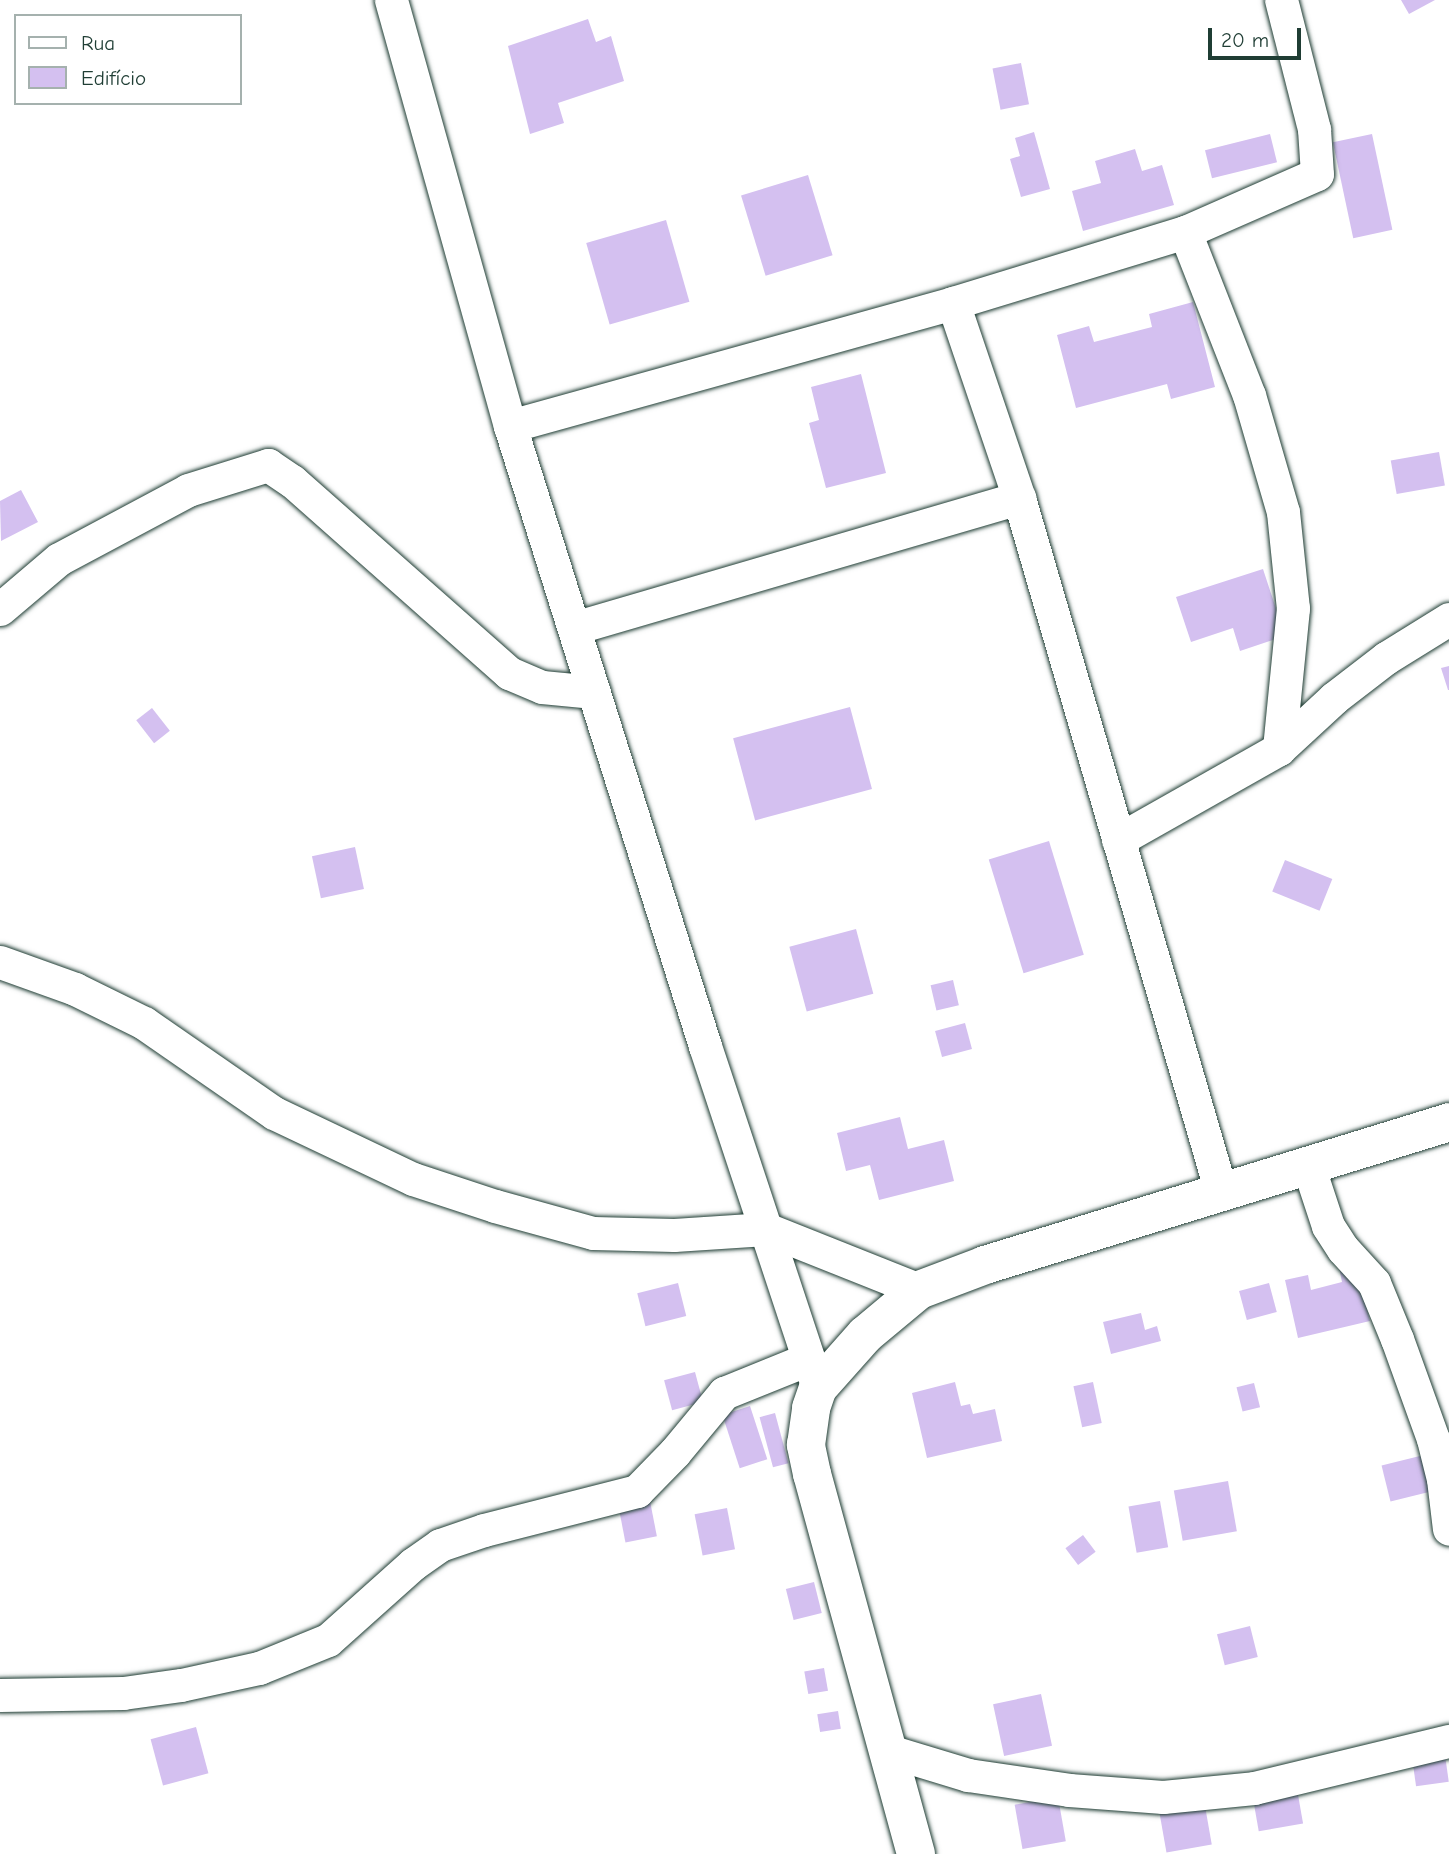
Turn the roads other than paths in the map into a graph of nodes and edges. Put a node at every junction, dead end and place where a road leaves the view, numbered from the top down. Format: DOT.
graph roads {
  1 [pos="391,0"];
  2 [pos="1281,0"];
  3 [pos="1185,232"];
  4 [pos="953,303"];
  5 [pos="510,426"];
  6 [pos="1019,498"];
  7 [pos="0,609"];
  8 [pos="1449,619"];
  9 [pos="574,628"];
  10 [pos="594,692"];
  11 [pos="1279,749"];
  12 [pos="1118,840"];
  13 [pos="0,962"];
  14 [pos="1449,1122"];
  15 [pos="1308,1166"];
  16 [pos="1221,1192"];
  17 [pos="766,1229"];
  18 [pos="919,1290"];
  19 [pos="813,1373"];
  20 [pos="1449,1528"];
  21 [pos="0,1695"];
  22 [pos="1449,1741"];
  23 [pos="889,1751"];
  24 [pos="916,1854"];
  1 -- 5 [label="street"];
  2 -- 3 [label="street"];
  3 -- 4 [label="street"];
  3 -- 11 [label="street"];
  4 -- 5 [label="street"];
  4 -- 6 [label="street"];
  5 -- 9 [label="street"];
  6 -- 9 [label="street"];
  6 -- 12 [label="street"];
  7 -- 10 [label="street"];
  8 -- 11 [label="street"];
  9 -- 10 [label="street"];
  10 -- 17 [label="street"];
  11 -- 12 [label="street"];
  12 -- 16 [label="street"];
  13 -- 17 [label="street"];
  14 -- 15 [label="main road"];
  15 -- 16 [label="main road"];
  15 -- 20 [label="street"];
  16 -- 18 [label="main road"];
  17 -- 18 [label="street"];
  17 -- 19 [label="street"];
  18 -- 19 [label="main road"];
  19 -- 21 [label="street"];
  19 -- 23 [label="main road"];
  22 -- 23 [label="street"];
  23 -- 24 [label="main road"];
}
